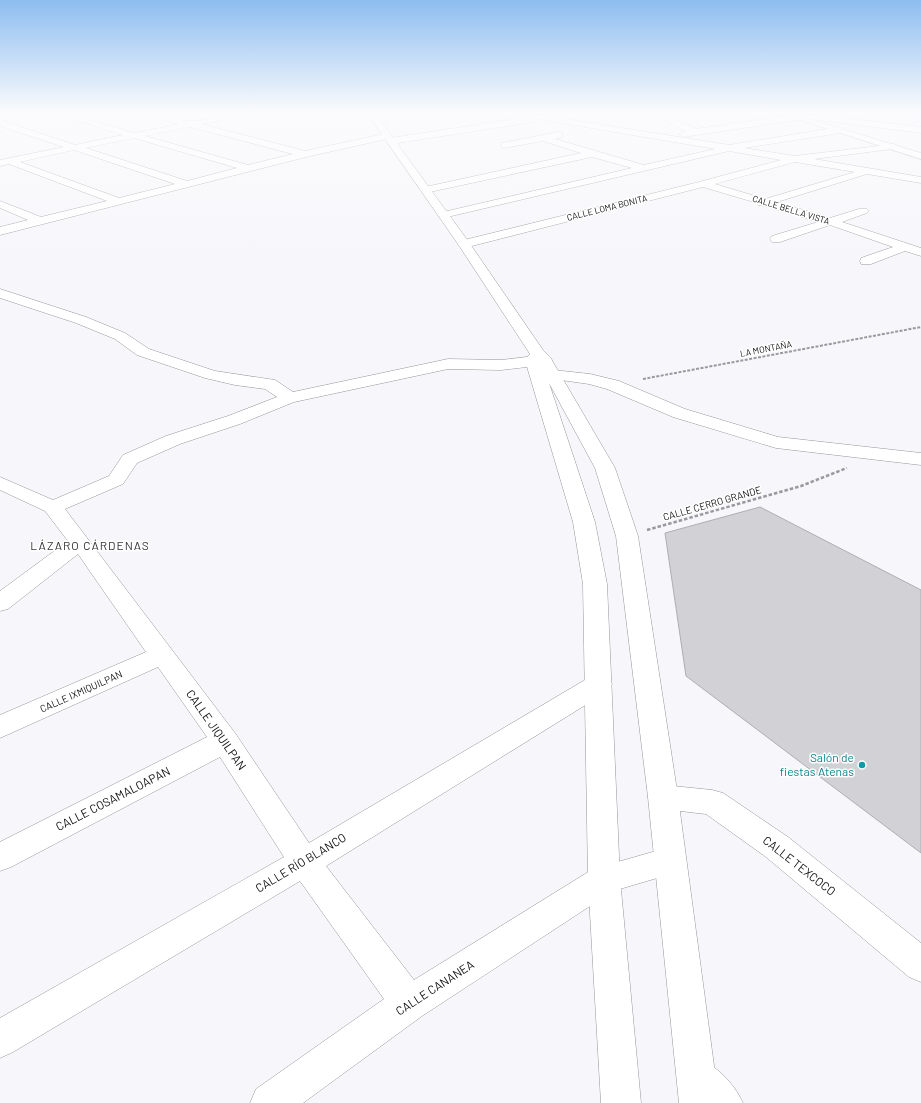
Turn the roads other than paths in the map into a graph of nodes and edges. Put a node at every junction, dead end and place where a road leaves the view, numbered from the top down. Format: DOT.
graph roads {
  1 [pos="13,164"];
  2 [pos="126,164"];
  3 [pos="236,164"];
  4 [pos="262,164"];
  5 [pos="408,164"];
  6 [pos="532,164"];
  7 [pos="634,164"];
  8 [pos="662,164"];
  9 [pos="775,164"];
  10 [pos="835,164"];
  11 [pos="248,168"];
  12 [pos="648,168"];
  13 [pos="872,171"];
  14 [pos="669,174"];
  15 [pos="683,178"];
  16 [pos="921,180"];
  17 [pos="186,184"];
  18 [pos="704,184"];
  19 [pos="426,190"];
  20 [pos="118,201"];
  21 [pos="764,202"];
  22 [pos="0,204"];
  23 [pos="745,208"];
  24 [pos="863,212"];
  25 [pos="443,215"];
  26 [pos="40,221"];
  27 [pos="832,222"];
  28 [pos="0,231"];
  29 [pos="776,239"];
  30 [pos="464,244"];
  31 [pos="903,247"];
  32 [pos="921,252"];
  33 [pos="866,261"];
  34 [pos="0,293"];
  35 [pos="542,362"];
  36 [pos="289,398"];
  37 [pos="921,459"];
  38 [pos="8,486"];
  39 [pos="0,501"];
  40 [pos="52,507"];
  41 [pos="80,542"];
  42 [pos="0,603"];
  43 [pos="162,655"];
  44 [pos="599,684"];
  45 [pos="0,727"];
  46 [pos="226,741"];
  47 [pos="663,797"];
  48 [pos="0,857"];
  49 [pos="670,861"];
  50 [pos="304,862"];
  51 [pos="604,879"];
  52 [pos="921,965"];
  53 [pos="409,1003"];
  54 [pos="0,1039"];
  55 [pos="697,1089"];
  56 [pos="270,1103"];
  57 [pos="621,1103"];
  58 [pos="723,1103"];
  1 -- 20 [label="street"];
  2 -- 17 [label="street"];
  3 -- 11 [label="street"];
  4 -- 11 [label="street"];
  5 -- 19 [label="street"];
  6 -- 19 [label="street"];
  7 -- 12 [label="street"];
  8 -- 12 [label="street"];
  9 -- 18 [label="street, CALLE LOMA BONITA"];
  10 -- 13 [label="street"];
  11 -- 17 [label="street"];
  12 -- 14 [label="street"];
  12 -- 25 [label="street"];
  13 -- 16 [label="street"];
  13 -- 21 [label="street"];
  15 -- 18 [label="street, CALLE BELLA VISTA"];
  17 -- 20 [label="street"];
  18 -- 21 [label="street, CALLE BELLA VISTA"];
  18 -- 30 [label="street, CALLE LOMA BONITA"];
  19 -- 25 [label="street"];
  20 -- 26 [label="street"];
  21 -- 23 [label="street"];
  21 -- 27 [label="street, CALLE BELLA VISTA"];
  22 -- 26 [label="street"];
  24 -- 27 [label="street"];
  25 -- 30 [label="street"];
  26 -- 28 [label="street"];
  27 -- 29 [label="street"];
  27 -- 31 [label="street, CALLE BELLA VISTA"];
  30 -- 35 [label="street"];
  31 -- 32 [label="street, CALLE BELLA VISTA"];
  31 -- 33 [label="street"];
  34 -- 36 [label="street"];
  35 -- 36 [label="street"];
  35 -- 37 [label="street"];
  35 -- 44 [label="street"];
  35 -- 47 [label="street"];
  36 -- 40 [label="street"];
  38 -- 39 [label="street"];
  38 -- 40 [label="street, CALLE JIQUILPAN"];
  40 -- 41 [label="street, CALLE JIQUILPAN"];
  41 -- 42 [label="street"];
  41 -- 43 [label="street, CALLE JIQUILPAN"];
  43 -- 45 [label="street, CALLE IXMIQUILPAN"];
  43 -- 46 [label="street, CALLE JIQUILPAN"];
  44 -- 50 [label="street, CALLE RÍO BLANCO"];
  44 -- 51 [label="street"];
  46 -- 48 [label="street, CALLE COSAMALOAPAN"];
  46 -- 50 [label="street, CALLE JIQUILPAN"];
  47 -- 49 [label="street"];
  47 -- 52 [label="street, CALLE TEXCOCO"];
  49 -- 51 [label="street, CALLE CANANEA"];
  49 -- 55 [label="street"];
  50 -- 53 [label="street, CALLE JIQUILPAN"];
  50 -- 54 [label="street, CALLE RÍO BLANCO"];
  51 -- 53 [label="street, CALLE CANANEA"];
  51 -- 57 [label="street"];
  53 -- 56 [label="street, CALLE CANANEA"];
  55 -- 58 [label="street"];
}
